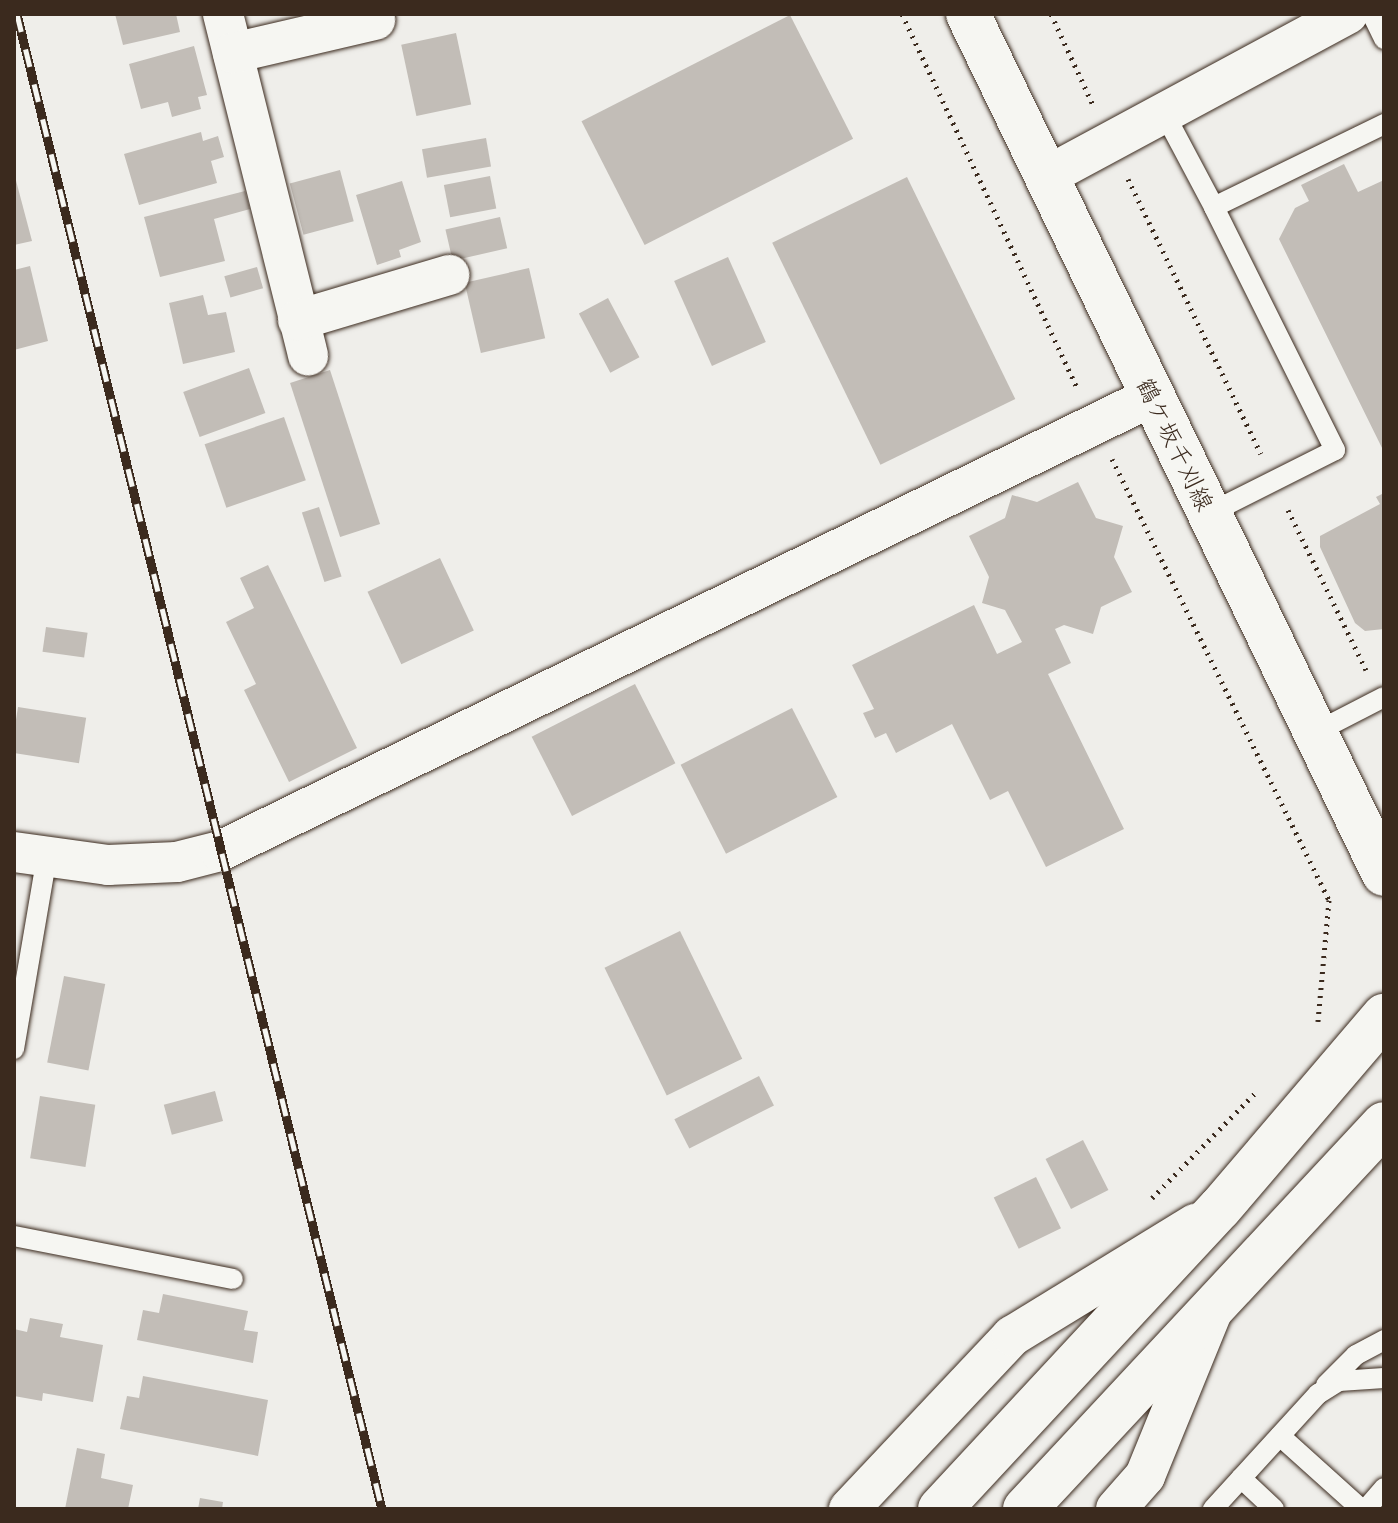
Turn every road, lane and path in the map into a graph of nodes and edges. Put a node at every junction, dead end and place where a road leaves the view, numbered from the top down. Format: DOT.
graph roads {
  1 [pos="223,14"];
  2 [pos="902,14"];
  3 [pos="968,14"];
  4 [pos="1051,14"];
  5 [pos="1348,14"];
  6 [pos="1372,14"];
  7 [pos="375,20"];
  8 [pos="1384,39"];
  9 [pos="233,53"];
  10 [pos="1164,113"];
  11 [pos="1384,124"];
  12 [pos="1109,142"];
  13 [pos="1045,177"];
  14 [pos="1214,207"];
  15 [pos="449,275"];
  16 [pos="1153,396"];
  17 [pos="1094,424"];
  18 [pos="1274,481"];
  19 [pos="1210,513"];
  20 [pos="1382,698"];
  21 [pos="1316,732"];
  22 [pos="30,854"];
  23 [pos="1384,874"];
  24 [pos="1384,1016"];
  25 [pos="1317,1031"];
  26 [pos="14,1049"];
  27 [pos="1263,1085"];
  28 [pos="1384,1124"];
  29 [pos="1146,1204"];
  30 [pos="1220,1208"];
  31 [pos="14,1236"];
  32 [pos="233,1279"];
  33 [pos="1215,1303"];
  34 [pos="1384,1340"];
  35 [pos="1384,1378"];
  36 [pos="1318,1394"];
  37 [pos="1280,1436"];
  38 [pos="1241,1478"];
  39 [pos="1384,1488"];
  40 [pos="849,1509"];
  41 [pos="940,1509"];
  42 [pos="1025,1509"];
  43 [pos="1116,1509"];
  44 [pos="1213,1509"];
  45 [pos="1274,1509"];
  46 [pos="1363,1509"];
  1 -- 9 [label="street"];
  2 -- 17 [label="path"];
  3 -- 13 [label="street, 鶴ケ坂千刈線"];
  4 -- 12 [label="path"];
  5 -- 10 [label="street"];
  6 -- 8 [label="lane"];
  7 -- 9 [label="street"];
  9 -- 15 [label="street"];
  10 -- 12 [label="street"];
  10 -- 14 [label="lane"];
  11 -- 14 [label="lane"];
  12 -- 13 [label="street"];
  12 -- 18 [label="path"];
  13 -- 16 [label="street, 鶴ケ坂千刈線"];
  14 -- 18 [label="lane"];
  16 -- 17 [label="street"];
  16 -- 19 [label="street, 鶴ケ坂千刈線"];
  17 -- 22 [label="street"];
  17 -- 25 [label="path"];
  18 -- 19 [label="lane"];
  18 -- 20 [label="path"];
  19 -- 21 [label="street, 鶴ケ坂千刈線"];
  20 -- 21 [label="lane"];
  21 -- 23 [label="street, 鶴ケ坂千刈線"];
  22 -- 26 [label="lane"];
  24 -- 30 [label="street"];
  27 -- 29 [label="path"];
  28 -- 33 [label="street"];
  30 -- 40 [label="street"];
  30 -- 41 [label="street"];
  31 -- 32 [label="lane"];
  33 -- 42 [label="street"];
  33 -- 43 [label="street"];
  34 -- 36 [label="lane"];
  35 -- 36 [label="lane"];
  36 -- 37 [label="lane"];
  37 -- 38 [label="lane"];
  37 -- 46 [label="lane"];
  38 -- 44 [label="lane"];
  38 -- 45 [label="lane"];
  39 -- 46 [label="lane"];
}
